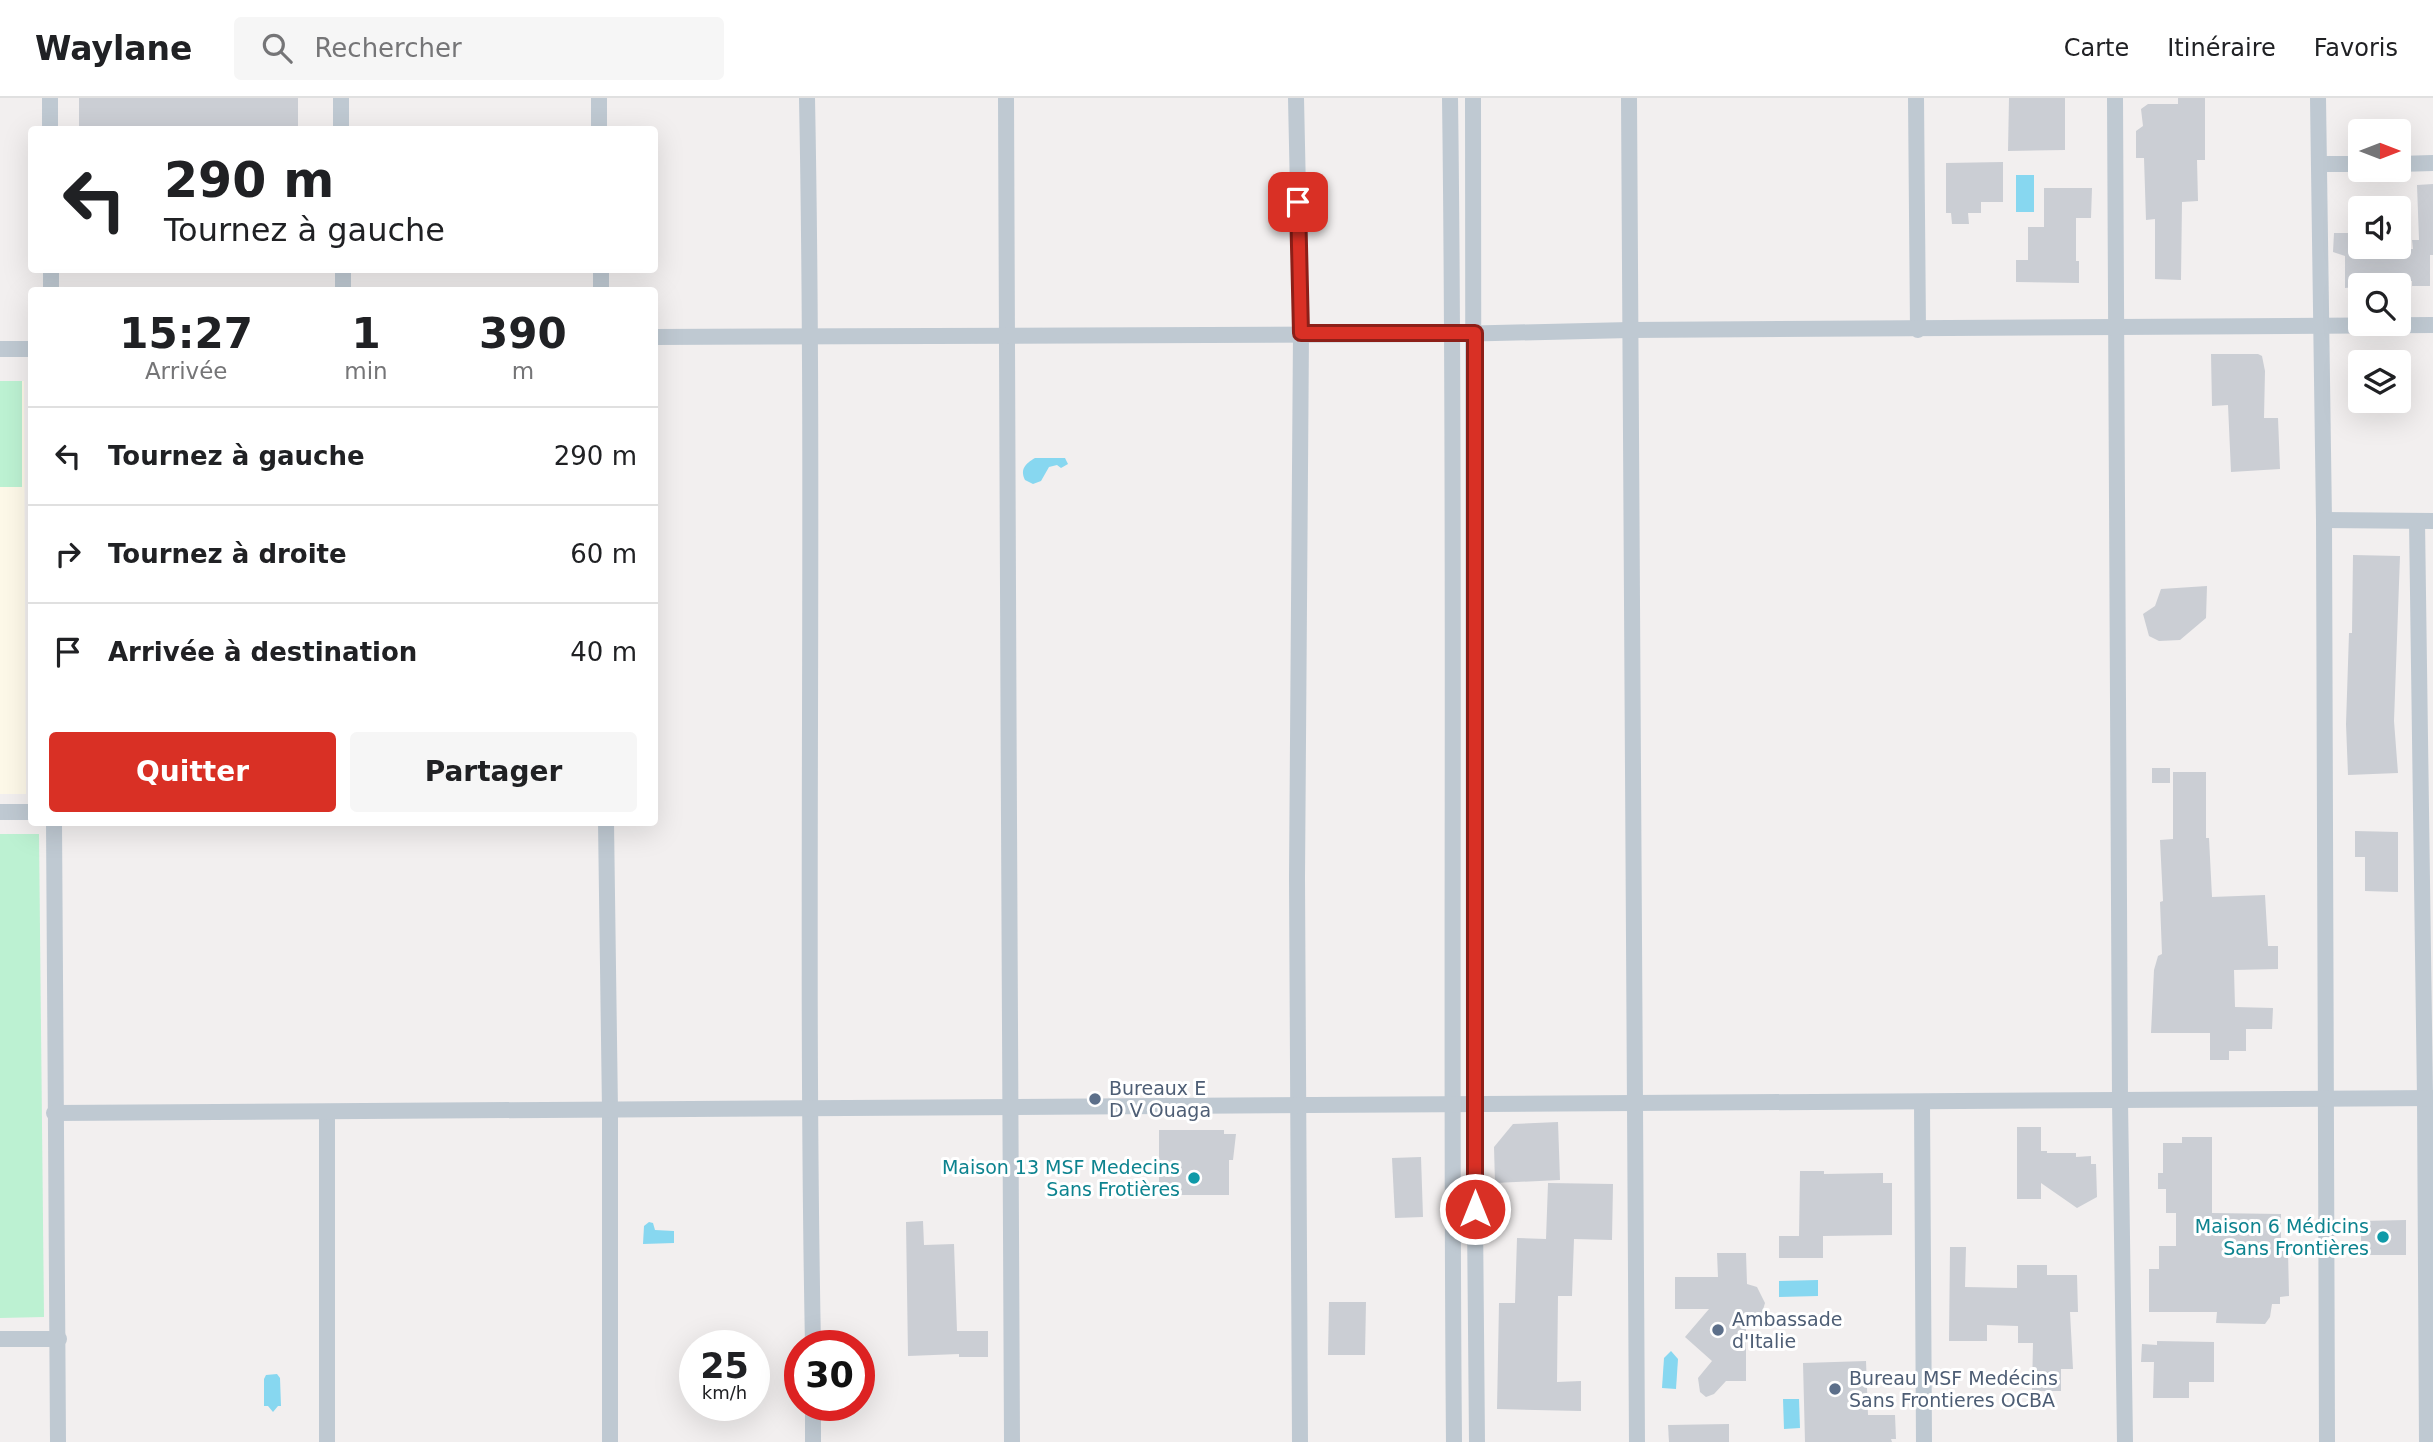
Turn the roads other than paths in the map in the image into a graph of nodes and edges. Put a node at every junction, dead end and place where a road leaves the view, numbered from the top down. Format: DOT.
graph roads {
  1 [pos="50,98"];
  2 [pos="341,98"];
  3 [pos="598,98"];
  4 [pos="807,98"];
  5 [pos="1006,98"];
  6 [pos="1296,98"];
  7 [pos="1450,98"];
  8 [pos="1474,98"];
  9 [pos="1629,98"];
  10 [pos="1916,98"];
  11 [pos="2115,98"];
  12 [pos="2318,98"];
  13 [pos="50,126"];
  14 [pos="341,126"];
  15 [pos="599,126"];
  16 [pos="2433,163"];
  17 [pos="2319,164"];
  18 [pos="2348,164"];
  19 [pos="2412,164"];
  20 [pos="2433,325"];
  21 [pos="2320,326"];
  22 [pos="2116,328"];
  23 [pos="1630,330"];
  24 [pos="1918,330"];
  25 [pos="1301,333"];
  26 [pos="1475,333"];
  27 [pos="1453,334"];
  28 [pos="658,337"];
  29 [pos="811,337"];
  30 [pos="1009,337"];
  31 [pos="0,349"];
  32 [pos="28,349"];
  33 [pos="2323,520"];
  34 [pos="2425,521"];
  35 [pos="0,812"];
  36 [pos="28,812"];
  37 [pos="54,826"];
  38 [pos="606,826"];
  39 [pos="2429,1098"];
  40 [pos="2120,1101"];
  41 [pos="2326,1101"];
  42 [pos="1922,1102"];
  43 [pos="1297,1104"];
  44 [pos="1451,1105"];
  45 [pos="1474,1105"];
  46 [pos="1634,1105"];
  47 [pos="1008,1107"];
  48 [pos="808,1109"];
  49 [pos="610,1111"];
  50 [pos="327,1112"];
  51 [pos="54,1113"];
  52 [pos="813,1330"];
  53 [pos="0,1339"];
  54 [pos="58,1339"];
  55 [pos="813,1421"];
  56 [pos="2429,1433"];
  57 [pos="58,1442"];
  58 [pos="327,1442"];
  59 [pos="610,1442"];
  60 [pos="813,1442"];
  61 [pos="1012,1442"];
  62 [pos="1300,1442"];
  63 [pos="1454,1442"];
  64 [pos="1477,1442"];
  65 [pos="1637,1442"];
  66 [pos="1924,1442"];
  67 [pos="2125,1442"];
  68 [pos="2327,1442"];
  1 -- 13 [label="street"];
  2 -- 14 [label="street"];
  3 -- 15 [label="street"];
  4 -- 29 [label="street"];
  5 -- 30 [label="street"];
  6 -- 25 [label="street"];
  7 -- 27 [label="street"];
  8 -- 26 [label="street"];
  9 -- 23 [label="street"];
  10 -- 24 [label="street"];
  11 -- 22 [label="street"];
  12 -- 17 [label="street"];
  16 -- 19 [label="street"];
  17 -- 18 [label="street"];
  17 -- 21 [label="street"];
  20 -- 21 [label="street"];
  21 -- 22 [label="street"];
  21 -- 33 [label="street"];
  22 -- 24 [label="street"];
  22 -- 40 [label="street"];
  23 -- 24 [label="street"];
  23 -- 26 [label="street"];
  23 -- 46 [label="street"];
  25 -- 27 [label="street"];
  25 -- 30 [label="street"];
  25 -- 43 [label="street"];
  26 -- 27 [label="street"];
  26 -- 45 [label="street"];
  27 -- 44 [label="street"];
  28 -- 29 [label="street"];
  29 -- 30 [label="street"];
  29 -- 48 [label="street"];
  30 -- 47 [label="street"];
  31 -- 32 [label="street"];
  33 -- 34 [label="street"];
  33 -- 41 [label="street"];
  34 -- 39 [label="street"];
  35 -- 36 [label="street"];
  37 -- 51 [label="street"];
  38 -- 49 [label="street"];
  39 -- 41 [label="street"];
  39 -- 56 [label="street"];
  40 -- 41 [label="street"];
  40 -- 42 [label="street"];
  40 -- 67 [label="street"];
  41 -- 68 [label="street"];
  42 -- 46 [label="street"];
  42 -- 66 [label="street"];
  43 -- 44 [label="street"];
  43 -- 47 [label="street"];
  43 -- 62 [label="street"];
  44 -- 45 [label="street"];
  44 -- 63 [label="street"];
  45 -- 46 [label="street"];
  45 -- 64 [label="street"];
  46 -- 65 [label="street"];
  47 -- 48 [label="street"];
  47 -- 61 [label="street"];
  48 -- 49 [label="street"];
  48 -- 52 [label="street"];
  49 -- 50 [label="street"];
  49 -- 59 [label="street"];
  50 -- 51 [label="street"];
  50 -- 58 [label="street"];
  51 -- 54 [label="street"];
  53 -- 54 [label="street"];
  54 -- 57 [label="street"];
  55 -- 60 [label="street"];
}
